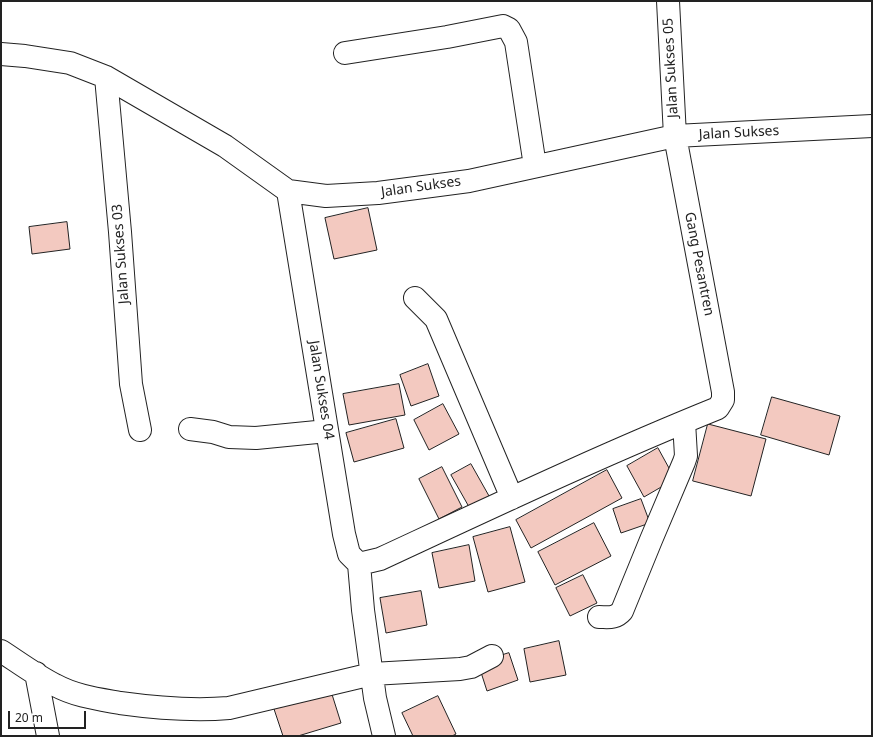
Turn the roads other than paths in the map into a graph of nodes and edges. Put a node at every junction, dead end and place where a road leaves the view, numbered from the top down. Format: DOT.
graph roads {
  1 [pos="668,1"];
  2 [pos="345,53"];
  3 [pos="1,54"];
  4 [pos="106,77"];
  5 [pos="872,126"];
  6 [pos="675,136"];
  7 [pos="535,166"];
  8 [pos="288,191"];
  9 [pos="415,298"];
  10 [pos="684,422"];
  11 [pos="190,429"];
  12 [pos="140,430"];
  13 [pos="327,431"];
  14 [pos="512,498"];
  15 [pos="359,564"];
  16 [pos="598,617"];
  17 [pos="1,651"];
  18 [pos="492,656"];
  19 [pos="36,673"];
  20 [pos="372,674"];
  21 [pos="48,736"];
  22 [pos="384,736"];
  1 -- 6 [label="street, Jalan Sukses 05"];
  2 -- 7 [label="street"];
  3 -- 4 [label="street, Jalan Sukses"];
  4 -- 8 [label="street, Jalan Sukses"];
  4 -- 12 [label="street, Jalan Sukses 03"];
  5 -- 6 [label="street, Jalan Sukses"];
  6 -- 7 [label="street, Jalan Sukses"];
  6 -- 10 [label="street, Gang Pesantren"];
  7 -- 8 [label="street, Jalan Sukses"];
  8 -- 13 [label="street, Jalan Sukses 04"];
  9 -- 14 [label="street"];
  10 -- 14 [label="street"];
  10 -- 16 [label="street"];
  11 -- 13 [label="street"];
  13 -- 15 [label="street, Jalan Sukses 04"];
  14 -- 15 [label="street"];
  15 -- 20 [label="street"];
  17 -- 19 [label="street"];
  18 -- 20 [label="street"];
  19 -- 20 [label="street"];
  19 -- 21 [label="street"];
  20 -- 22 [label="street"];
}
